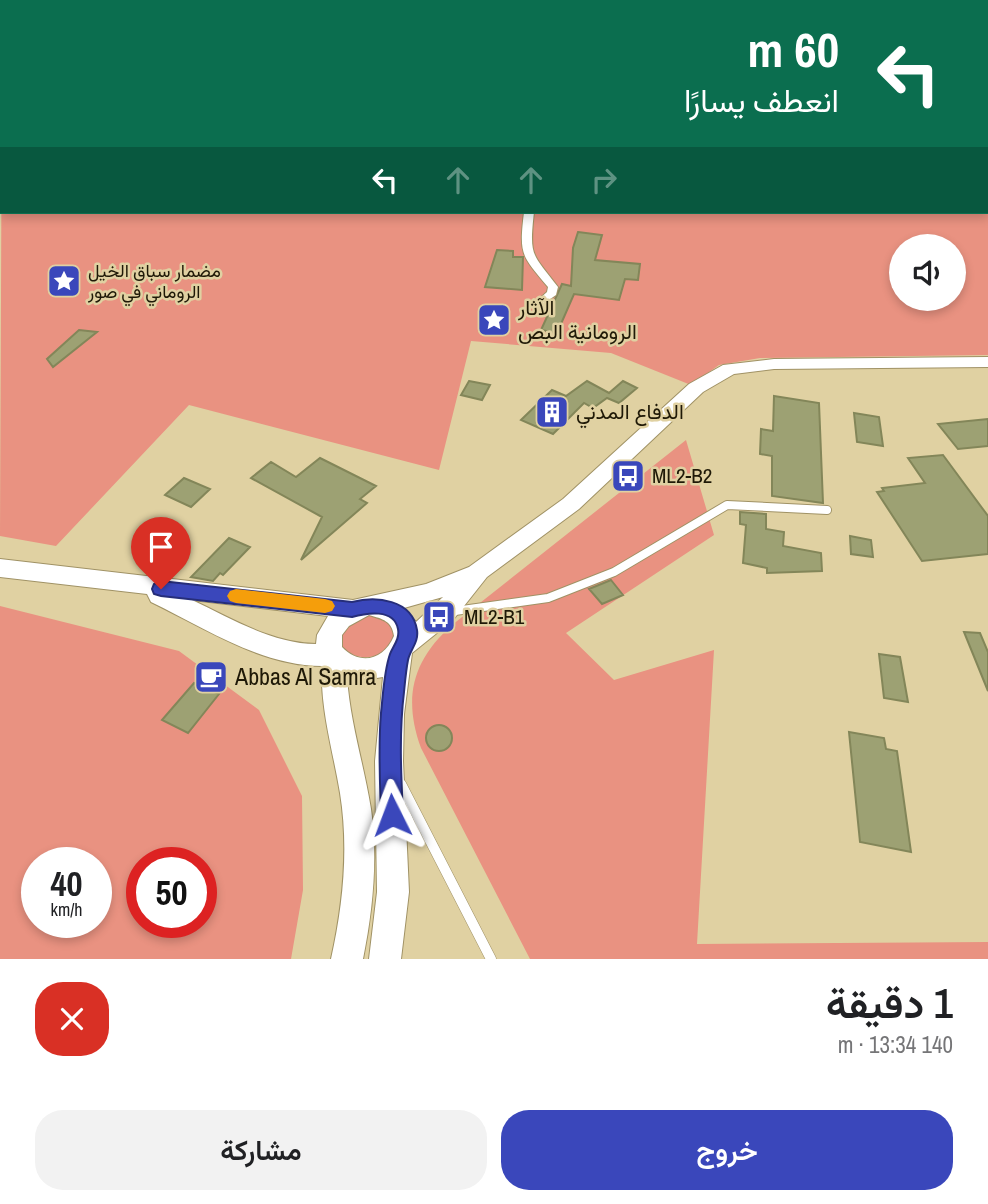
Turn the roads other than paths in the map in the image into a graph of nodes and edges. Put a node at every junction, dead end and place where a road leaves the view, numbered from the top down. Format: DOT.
graph roads {
  1 [pos="529,214"];
  2 [pos="543,301"];
  3 [pos="988,362"];
  4 [pos="827,510"];
  5 [pos="0,568"];
  6 [pos="479,571"];
  7 [pos="137,586"];
  8 [pos="360,607"];
  9 [pos="444,612"];
  10 [pos="402,650"];
  11 [pos="334,657"];
  12 [pos="389,761"];
  13 [pos="347,959"];
  14 [pos="385,959"];
  15 [pos="491,959"];
  1 -- 2 [label="street"];
  3 -- 6 [label="main road"];
  4 -- 9 [label="lane"];
  5 -- 7 [label="main road"];
  6 -- 8 [label="main road"];
  6 -- 9 [label="main road"];
  7 -- 8 [label="main road"];
  7 -- 11 [label="main road"];
  8 -- 10 [label="main road"];
  8 -- 11 [label="main road"];
  9 -- 10 [label="main road"];
  10 -- 11 [label="main road"];
  10 -- 12 [label="main road"];
  11 -- 13 [label="main road"];
  12 -- 14 [label="main road"];
  12 -- 15 [label="lane"];
}
